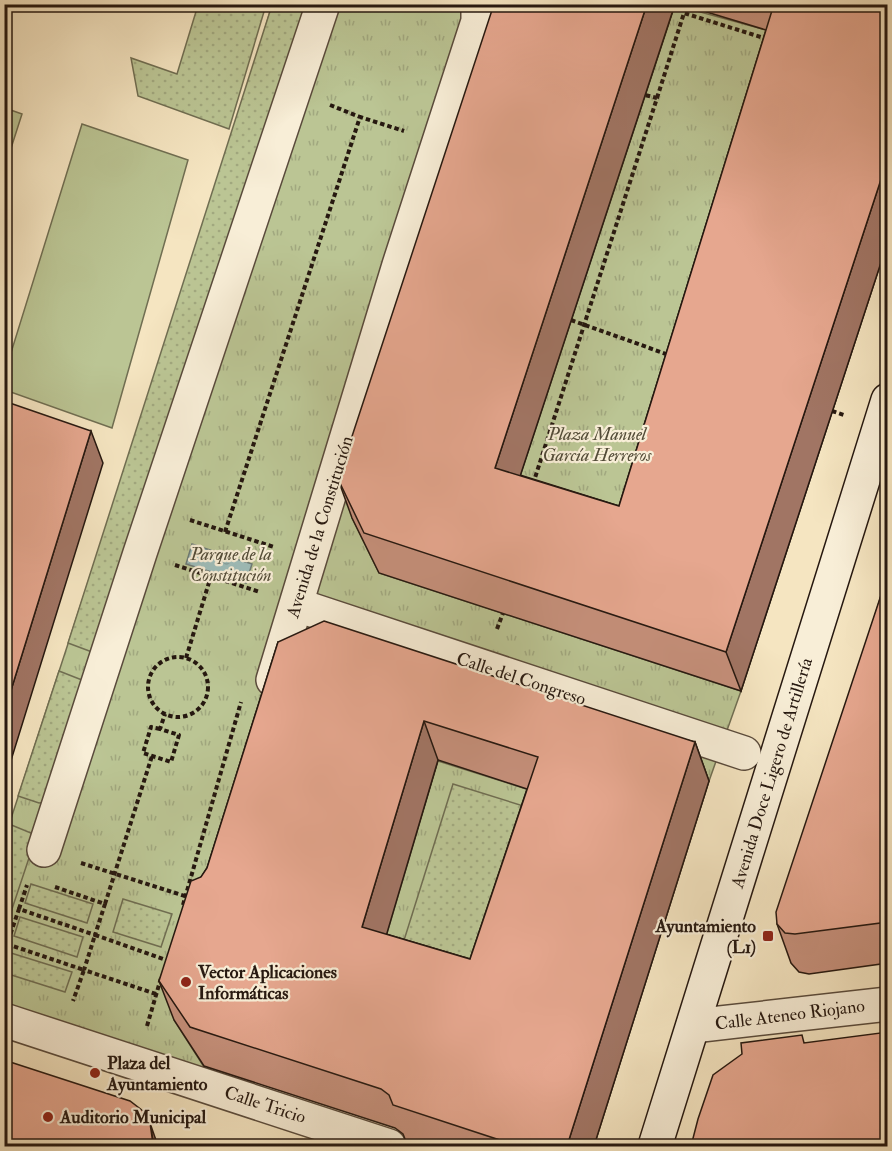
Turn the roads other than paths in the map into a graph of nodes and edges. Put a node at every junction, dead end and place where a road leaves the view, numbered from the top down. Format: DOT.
graph roads {
  1 [pos="323,4"];
  2 [pos="478,4"];
  3 [pos="888,400"];
  4 [pos="297,605"];
  5 [pos="253,703"];
  6 [pos="744,753"];
  7 [pos="36,864"];
  8 [pos="888,1004"];
  9 [pos="4,1020"];
  10 [pos="693,1026"];
  11 [pos="389,1146"];
  12 [pos="655,1146"];
  1 -- 7 [label="street"];
  2 -- 4 [label="street, Avenida de la Constitución"];
  3 -- 10 [label="street, Avenida Doce Ligero de Artillería"];
  4 -- 5 [label="street, Avenida de la Constitución"];
  4 -- 6 [label="street, Calle del Congreso"];
  8 -- 10 [label="street, Calle Ateneo Riojano"];
  9 -- 11 [label="street, Calle Tricio"];
  10 -- 12 [label="street, Avenida Doce Ligero de Artillería"];
}
